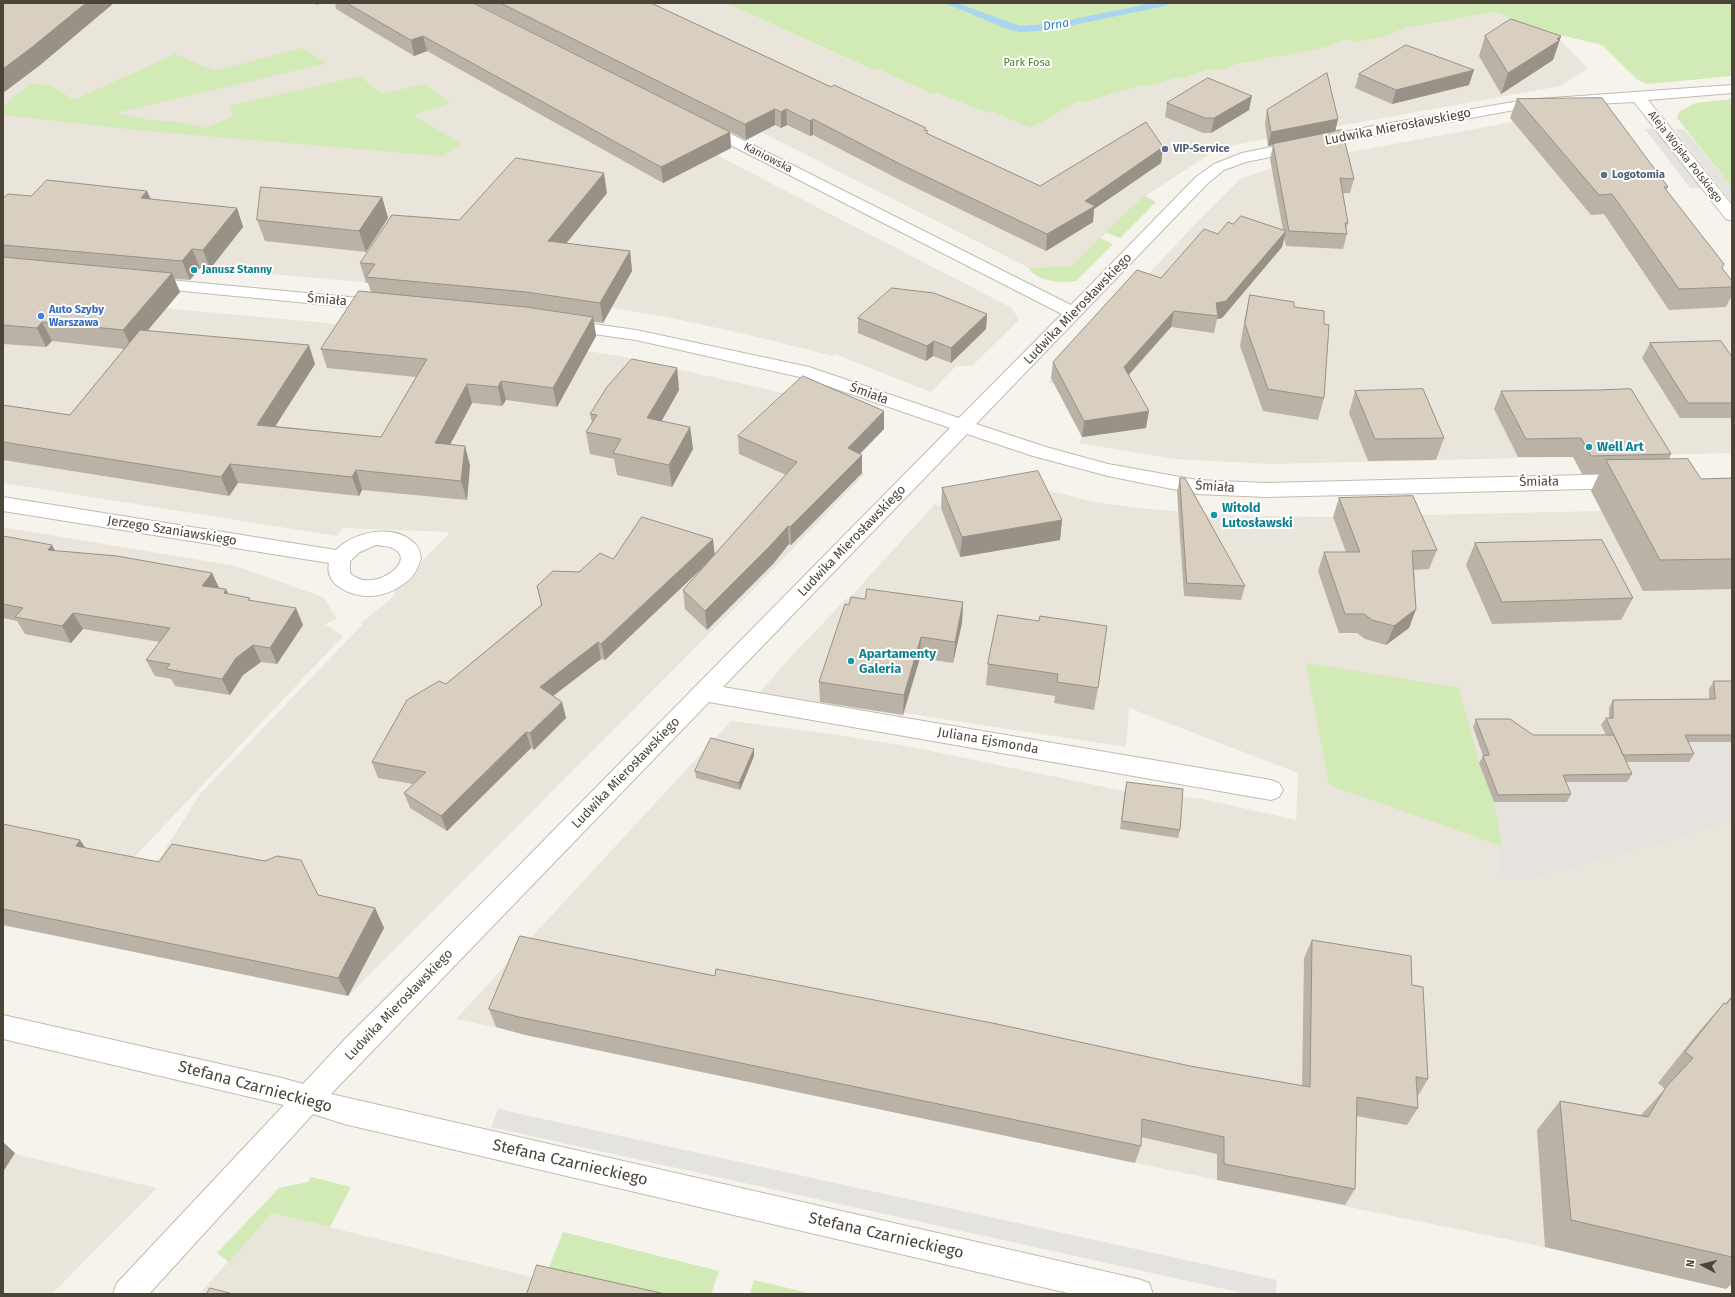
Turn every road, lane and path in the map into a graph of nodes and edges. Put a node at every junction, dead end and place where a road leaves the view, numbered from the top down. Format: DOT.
graph roads {
  1 [pos="1732,89"];
  2 [pos="1638,97"];
  3 [pos="694,121"];
  4 [pos="1732,216"];
  5 [pos="133,282"];
  6 [pos="401,307"];
  7 [pos="1074,313"];
  8 [pos="545,322"];
  9 [pos="962,427"];
  10 [pos="1640,480"];
  11 [pos="3,504"];
  12 [pos="341,558"];
  13 [pos="704,692"];
  14 [pos="1271,790"];
  15 [pos="3,1027"];
  16 [pos="310,1100"];
  17 [pos="128,1294"];
  18 [pos="1138,1294"];
  1 -- 2 [label="street, Ludwika Mierosławskiego"];
  2 -- 4 [label="street, Aleja Wojska Polskiego"];
  2 -- 7 [label="street, Ludwika Mierosławskiego"];
  3 -- 7 [label="street, Kaniowska"];
  5 -- 6 [label="street, Śmiała"];
  7 -- 9 [label="street, Ludwika Mierosławskiego"];
  8 -- 9 [label="street, Śmiała"];
  9 -- 10 [label="street, Śmiała"];
  9 -- 13 [label="street, Ludwika Mierosławskiego"];
  11 -- 12 [label="street, Jerzego Szaniawskiego"];
  13 -- 14 [label="street, Juliana Ejsmonda"];
  13 -- 16 [label="street, Ludwika Mierosławskiego"];
  15 -- 16 [label="street, Stefana Czarnieckiego"];
  16 -- 17 [label="street, Ludwika Mierosławskiego"];
  16 -- 18 [label="street, Stefana Czarnieckiego"];
}
